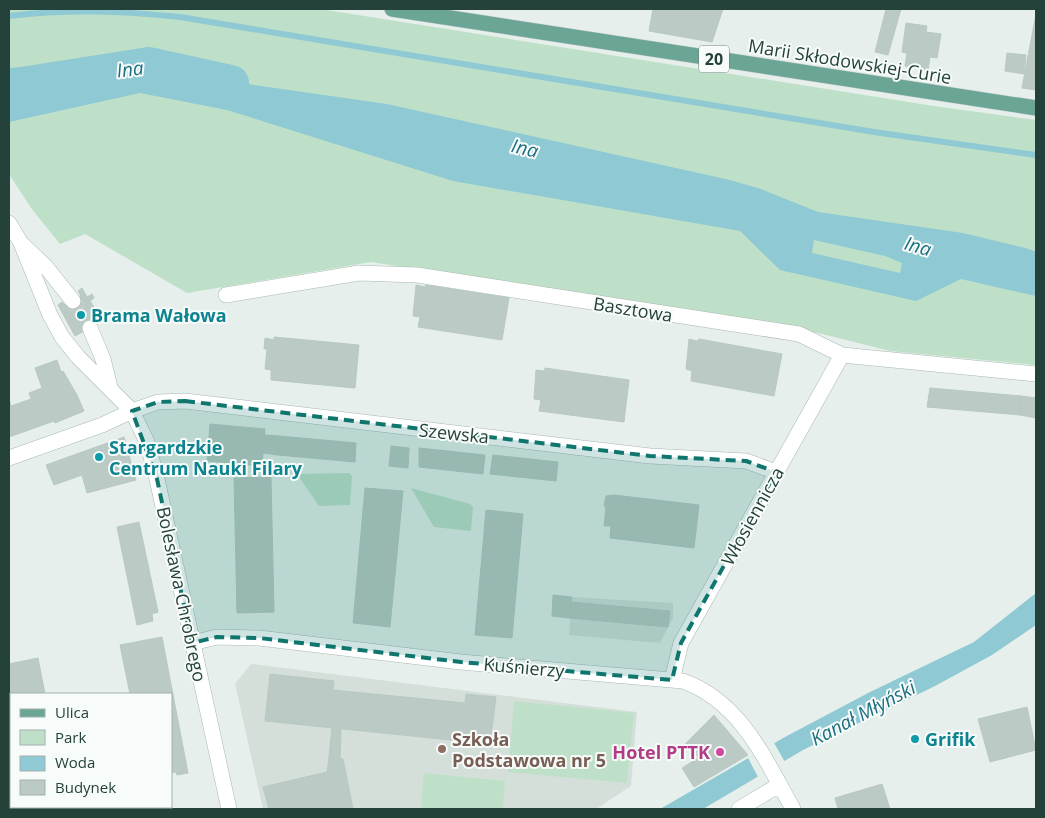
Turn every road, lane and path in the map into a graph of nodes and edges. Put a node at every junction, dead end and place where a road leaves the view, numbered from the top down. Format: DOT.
graph roads {
  1 [pos="392,9"];
  2 [pos="1036,108"];
  3 [pos="10,228"];
  4 [pos="21,244"];
  5 [pos="226,295"];
  6 [pos="73,301"];
  7 [pos="90,328"];
  8 [pos="842,355"];
  9 [pos="1036,374"];
  10 [pos="111,389"];
  11 [pos="132,411"];
  12 [pos="9,458"];
  13 [pos="776,472"];
  14 [pos="192,643"];
  15 [pos="672,680"];
  16 [pos="777,780"];
  17 [pos="229,809"];
  18 [pos="739,809"];
  19 [pos="793,809"];
  1 -- 2 [label="main road, Marii Skłodowskiej-Curie / 20"];
  3 -- 4 [label="street, Bolesława Chrobrego"];
  4 -- 6 [label="street, Bolesława Chrobrego"];
  4 -- 10 [label="street, Bolesława Chrobrego"];
  5 -- 8 [label="street, Basztowa"];
  7 -- 10 [label="street, Bolesława Chrobrego"];
  8 -- 9 [label="street, Basztowa"];
  8 -- 13 [label="street, Włosiennicza"];
  10 -- 11 [label="street, Bolesława Chrobrego"];
  11 -- 12 [label="street, Szewska"];
  11 -- 13 [label="street, Szewska"];
  11 -- 14 [label="street, Bolesława Chrobrego"];
  13 -- 15 [label="street, Włosiennicza"];
  14 -- 15 [label="street, Kuśnierzy"];
  14 -- 17 [label="street, Bolesława Chrobrego"];
  15 -- 16 [label="street, Kuśnierzy"];
  16 -- 18 [label="street"];
  16 -- 19 [label="street, Kuśnierzy"];
}
